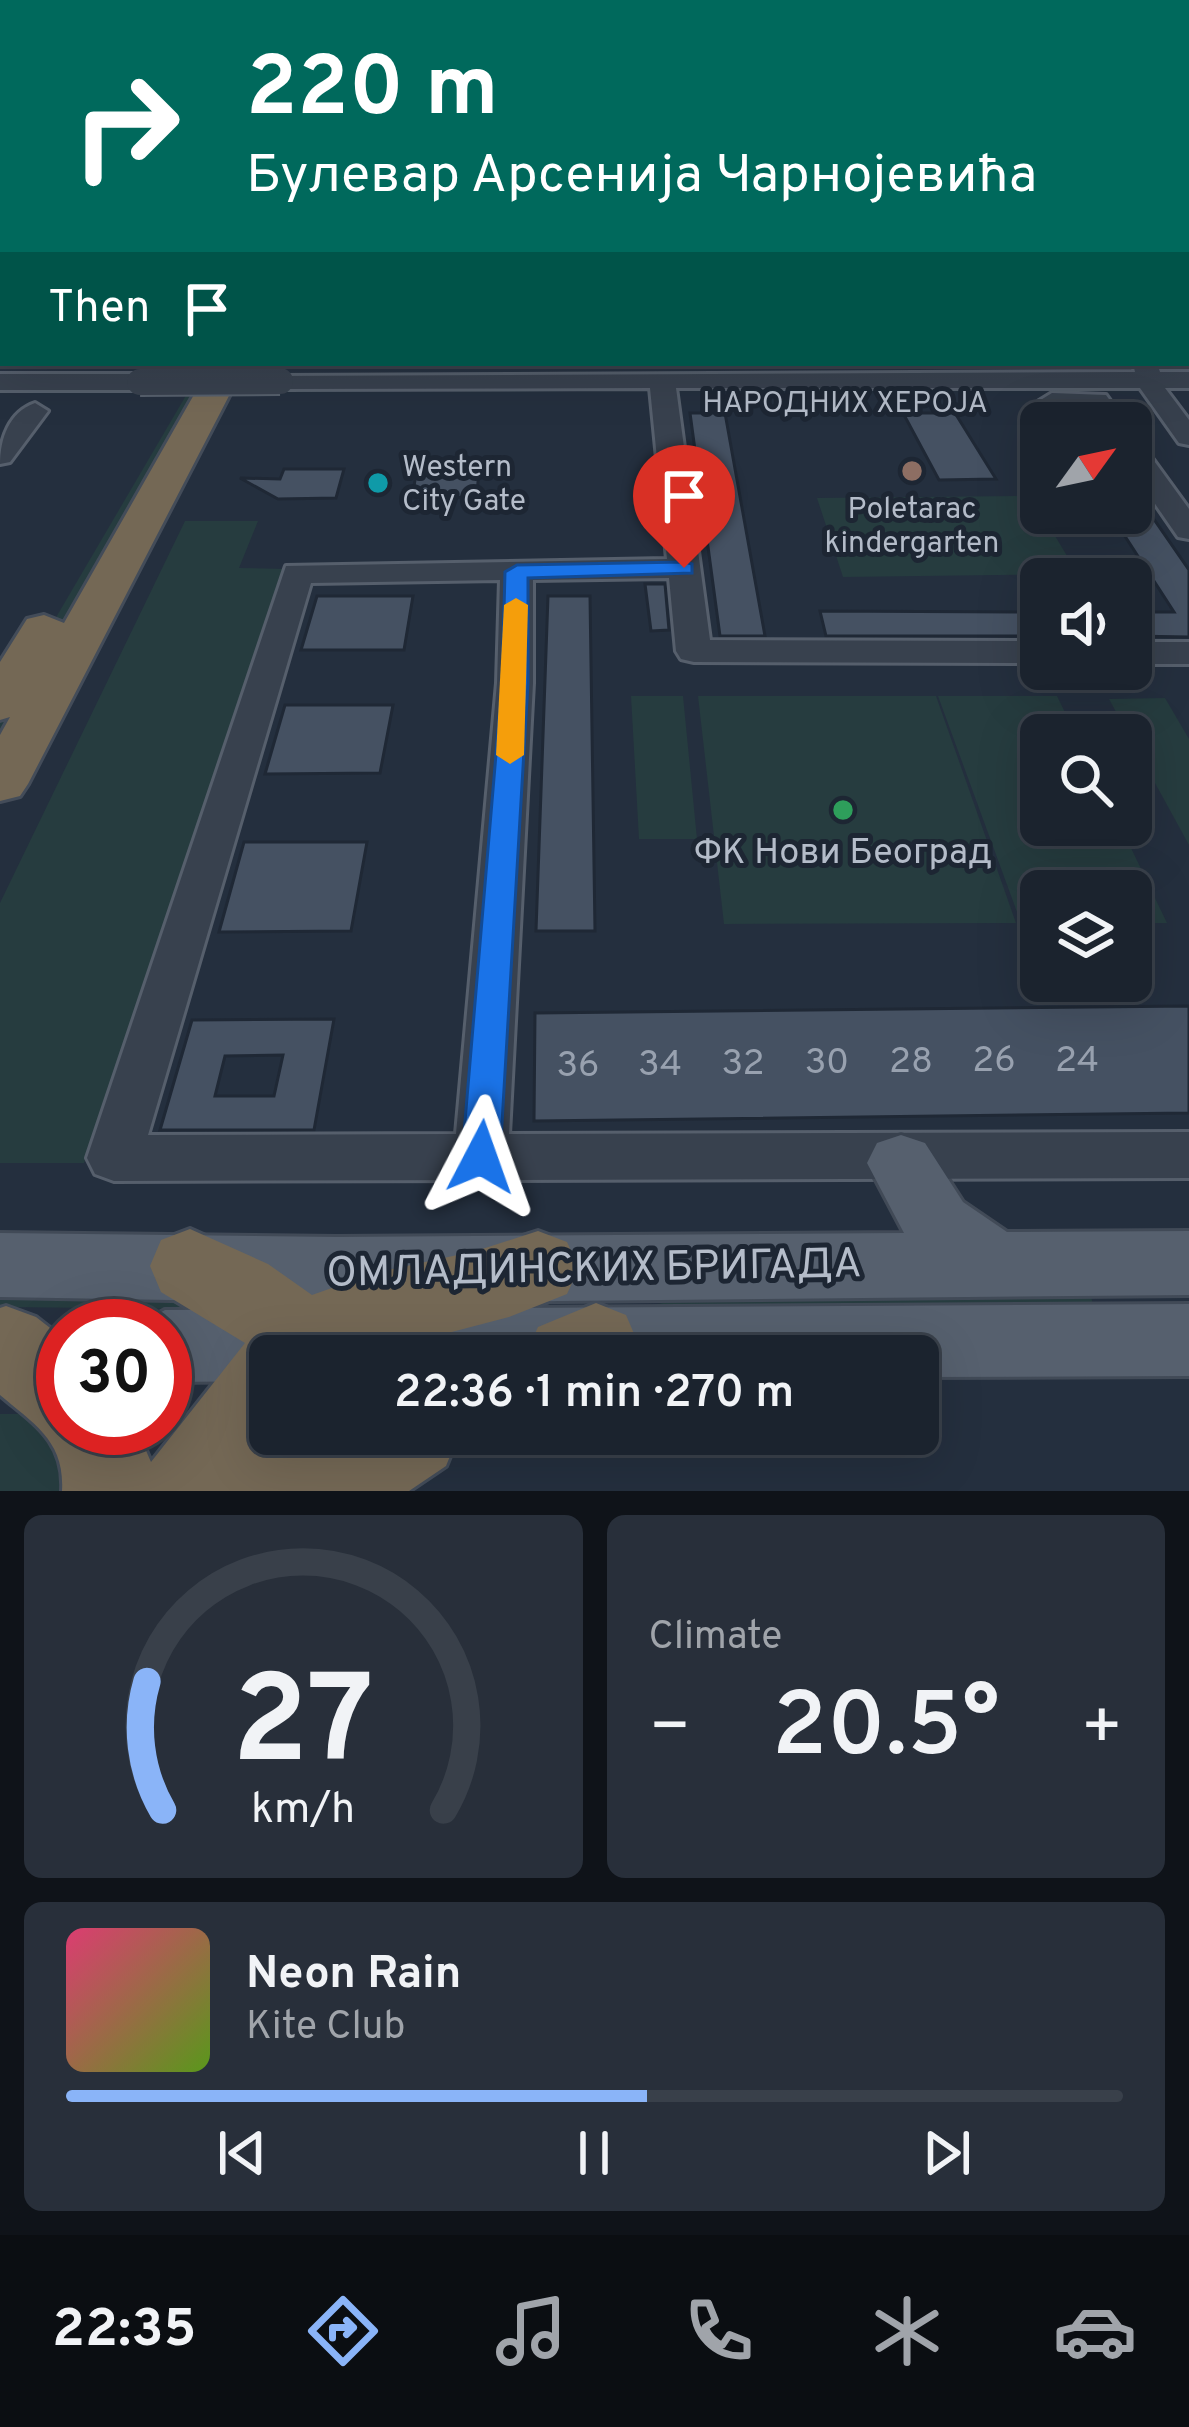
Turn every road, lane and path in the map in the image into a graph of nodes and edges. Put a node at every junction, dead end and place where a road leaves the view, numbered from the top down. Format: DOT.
graph roads {
  1 [pos="198,366"];
  2 [pos="227,366"];
  3 [pos="1148,371"];
  4 [pos="841,372"];
  5 [pos="1189,380"];
  6 [pos="0,382"];
  7 [pos="663,392"];
  8 [pos="1020,408"];
  9 [pos="0,411"];
  10 [pos="1189,437"];
  11 [pos="0,456"];
  12 [pos="1152,478"];
  13 [pos="1189,530"];
  14 [pos="684,568"];
  15 [pos="517,572"];
  16 [pos="1020,652"];
  17 [pos="1152,653"];
  18 [pos="1189,653"];
  19 [pos="0,704"];
  20 [pos="0,784"];
  21 [pos="1189,1154"];
  22 [pos="481,1157"];
  23 [pos="900,1160"];
  24 [pos="838,1263"];
  25 [pos="1189,1263"];
  26 [pos="1009,1264"];
  27 [pos="190,1266"];
  28 [pos="538,1268"];
  29 [pos="285,1335"];
  30 [pos="332,1335"];
  31 [pos="26,1339"];
  32 [pos="1189,1340"];
  33 [pos="939,1344"];
  34 [pos="192,1349"];
  35 [pos="249,1354"];
  36 [pos="249,1409"];
  37 [pos="102,1455"];
  38 [pos="280,1455"];
  39 [pos="382,1455"];
  40 [pos="108,1491"];
  41 [pos="185,1491"];
  42 [pos="260,1491"];
  43 [pos="328,1491"];
  1 -- 19 [label="highway"];
  2 -- 20 [label="highway"];
  3 -- 4 [label="street, НАРОДНИХ ХЕРОЈА"];
  3 -- 5 [label="street, НАРОДНИХ ХЕРОЈА"];
  3 -- 10 [label="street"];
  4 -- 7 [label="street, НАРОДНИХ ХЕРОЈА"];
  6 -- 7 [label="street, НАРОДНИХ ХЕРОЈА, bridge"];
  7 -- 8 [label="street, НАРОДНИХ ХЕРОЈА"];
  7 -- 14 [label="street, НАРОДНИХ ХЕРОЈА"];
  9 -- 11 [label="street"];
  12 -- 13 [label="street"];
  14 -- 15 [label="street"];
  14 -- 16 [label="street, НАРОДНИХ ХЕРОЈА"];
  15 -- 22 [label="street"];
  15 -- 22 [label="street"];
  17 -- 18 [label="street"];
  21 -- 23 [label="street"];
  22 -- 23 [label="street"];
  23 -- 24 [label="main road"];
  23 -- 26 [label="main road"];
  24 -- 26 [label="main road, ОМЛАДИНСКИХ БРИГАДА"];
  24 -- 28 [label="main road, ОМЛАДИНСКИХ БРИГАДА"];
  25 -- 26 [label="main road, ОМЛАДИНСКИХ БРИГАДА"];
  27 -- 28 [label="main road, ОМЛАДИНСКИХ БРИГАДА"];
  27 -- 29 [label="highway"];
  27 -- 31 [label="main road, ОМЛАДИНСКИХ БРИГАДА"];
  28 -- 30 [label="highway"];
  32 -- 33 [label="main road, ОМЛАДИНСКИХ БРИГАДА"];
  34 -- 35 [label="main road, ОМЛАДИНСКИХ БРИГАДА"];
  36 -- 41 [label="highway"];
  37 -- 40 [label="highway"];
  38 -- 42 [label="highway"];
  39 -- 43 [label="highway"];
}
